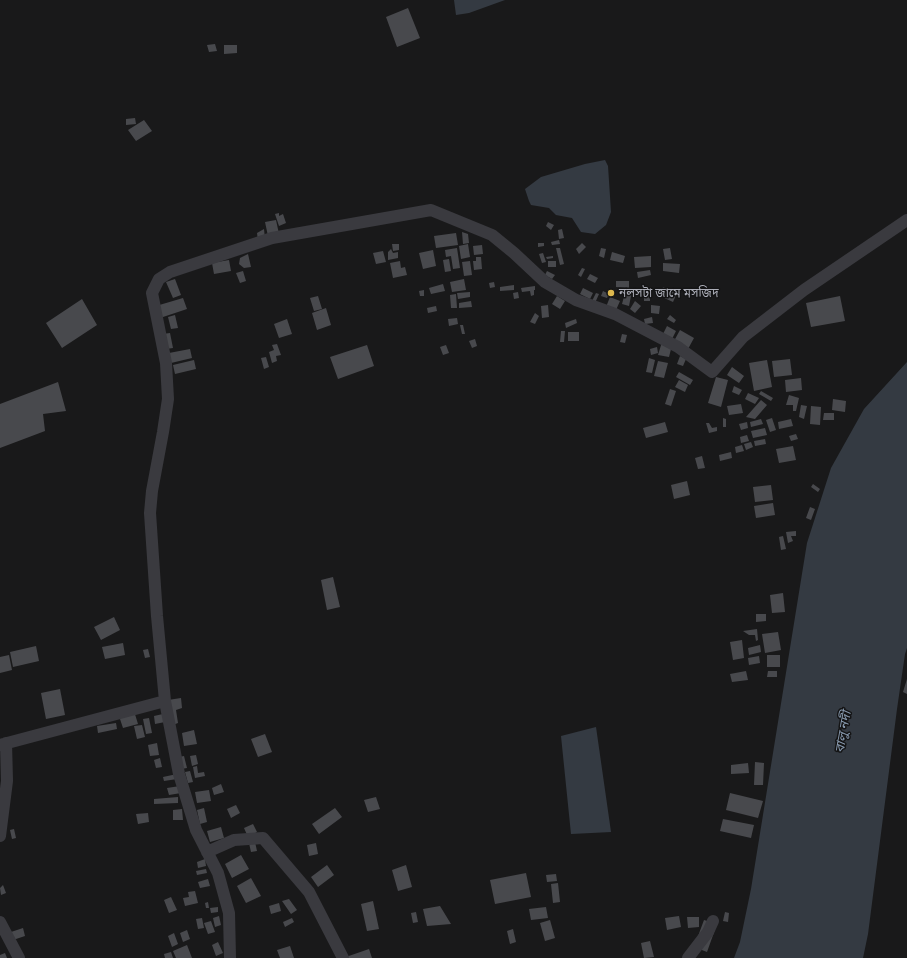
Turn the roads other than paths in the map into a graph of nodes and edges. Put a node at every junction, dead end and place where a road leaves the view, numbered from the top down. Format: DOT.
graph roads {
  1 [pos="907,220"];
  2 [pos="165,702"];
  3 [pos="3,744"];
  4 [pos="0,836"];
  5 [pos="207,852"];
  6 [pos="713,921"];
  7 [pos="0,922"];
  8 [pos="19,958"];
  9 [pos="230,958"];
  10 [pos="343,958"];
  11 [pos="688,958"];
  1 -- 2 [label="street"];
  2 -- 3 [label="street"];
  2 -- 5 [label="street"];
  3 -- 4 [label="street"];
  5 -- 9 [label="street"];
  5 -- 10 [label="street"];
  6 -- 11 [label="street"];
  7 -- 8 [label="street"];
}
